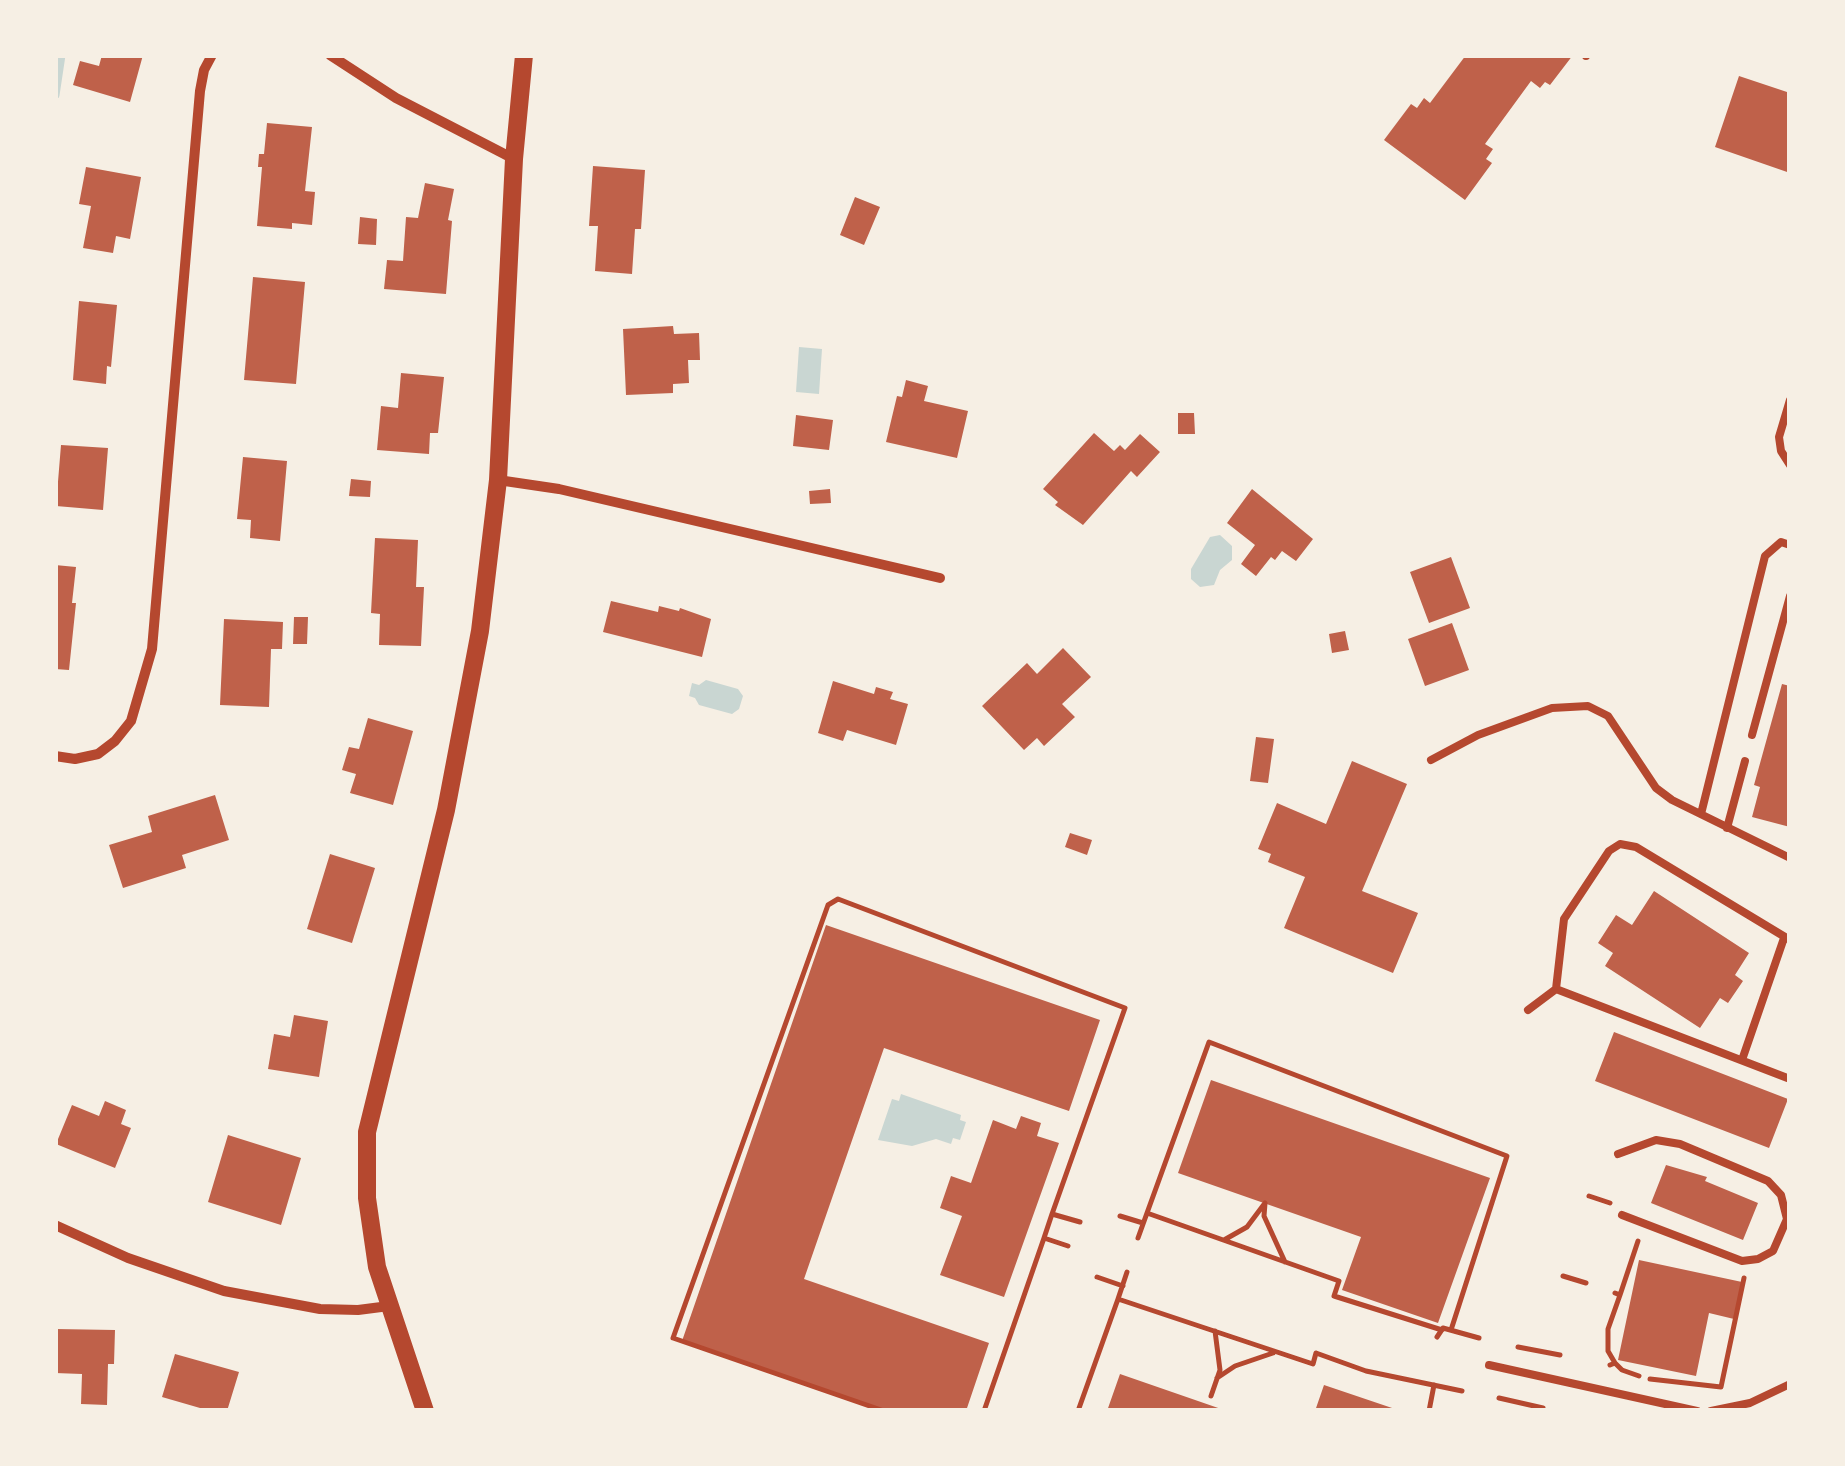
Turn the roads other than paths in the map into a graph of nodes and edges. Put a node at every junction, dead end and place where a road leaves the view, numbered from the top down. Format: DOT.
graph roads {
  1 [pos="212,55"];
  2 [pos="330,55"];
  3 [pos="524,55"];
  4 [pos="514,159"];
  5 [pos="1790,400"];
  6 [pos="1790,465"];
  7 [pos="498,480"];
  8 [pos="1790,545"];
  9 [pos="940,578"];
  10 [pos="1790,596"];
  11 [pos="1752,735"];
  12 [pos="55,756"];
  13 [pos="1431,760"];
  14 [pos="1745,762"];
  15 [pos="1701,814"];
  16 [pos="1728,828"];
  17 [pos="1790,858"];
  18 [pos="1787,939"];
  19 [pos="1556,990"];
  20 [pos="1528,1010"];
  21 [pos="1742,1060"];
  22 [pos="1790,1079"];
  23 [pos="1618,1154"];
  24 [pos="1622,1216"];
  25 [pos="55,1225"];
  26 [pos="389,1306"];
  27 [pos="1489,1365"];
  28 [pos="1790,1384"];
  29 [pos="426,1411"];
  30 [pos="1697,1411"];
  31 [pos="1710,1411"];
  1 -- 12 [label="street"];
  2 -- 4 [label="street"];
  3 -- 4 [label="street"];
  4 -- 7 [label="street"];
  5 -- 6 [label="lane"];
  7 -- 9 [label="street"];
  7 -- 26 [label="street"];
  8 -- 15 [label="lane"];
  10 -- 11 [label="lane"];
  13 -- 15 [label="lane"];
  14 -- 16 [label="lane"];
  15 -- 16 [label="lane"];
  16 -- 17 [label="lane"];
  18 -- 19 [label="lane"];
  18 -- 21 [label="lane"];
  19 -- 20 [label="lane"];
  19 -- 21 [label="lane"];
  21 -- 22 [label="lane"];
  23 -- 24 [label="lane"];
  25 -- 26 [label="street"];
  26 -- 29 [label="street"];
  27 -- 30 [label="lane"];
  28 -- 31 [label="lane"];
}
